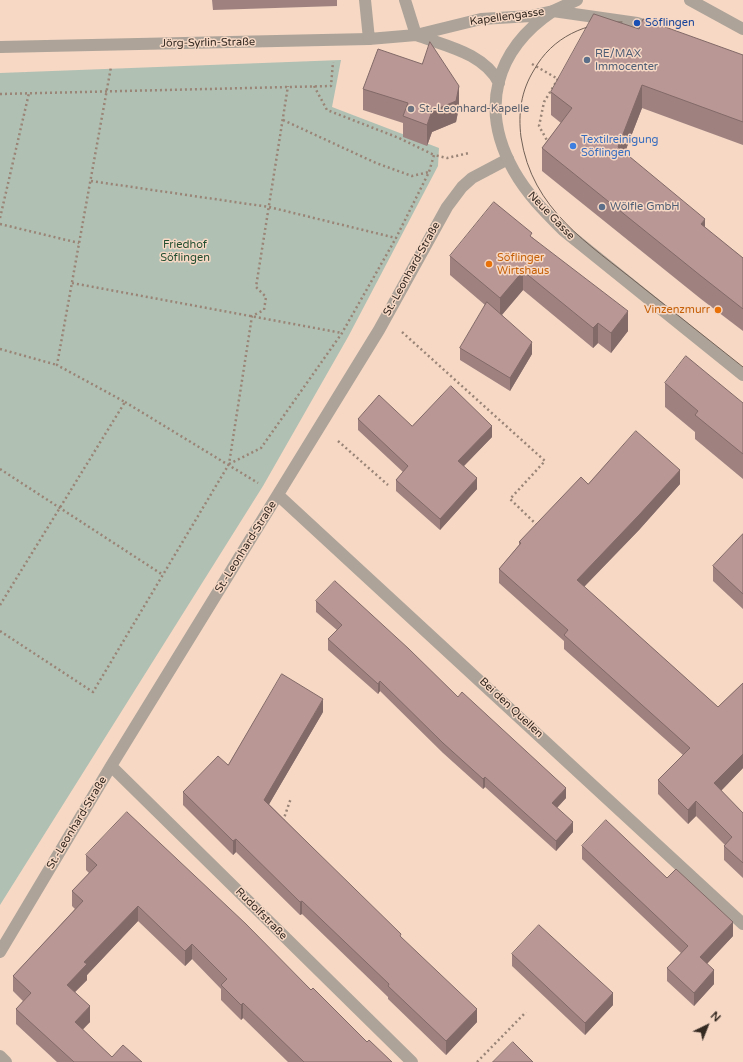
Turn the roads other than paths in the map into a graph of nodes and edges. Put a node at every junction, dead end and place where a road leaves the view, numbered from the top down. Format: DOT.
graph roads {
  1 [pos="366,0"];
  2 [pos="405,0"];
  3 [pos="577,0"];
  4 [pos="690,0"];
  5 [pos="552,11"];
  6 [pos="743,29"];
  7 [pos="665,33"];
  8 [pos="416,35"];
  9 [pos="369,39"];
  10 [pos="0,47"];
  11 [pos="499,83"];
  12 [pos="508,159"];
  13 [pos="743,375"];
  14 [pos="278,495"];
  15 [pos="111,766"];
  16 [pos="743,924"];
  17 [pos="0,952"];
  18 [pos="0,1056"];
  19 [pos="6,1062"];
  20 [pos="412,1062"];
  1 -- 9 [label="street"];
  2 -- 8 [label="street"];
  3 -- 5 [label="street, Kapellengasse"];
  4 -- 6 [label="street"];
  5 -- 7 [label="street"];
  5 -- 8 [label="street, Kapellengasse"];
  5 -- 11 [label="street, Kapellengasse"];
  8 -- 9 [label="street, Jörg-Syrlin-Straße"];
  8 -- 11 [label="street"];
  9 -- 10 [label="street, Jörg-Syrlin-Straße"];
  11 -- 12 [label="street, Neue Gasse"];
  12 -- 13 [label="street, Neue Gasse"];
  12 -- 14 [label="street, St.-Leonhard-Straße"];
  14 -- 15 [label="street, St.-Leonhard-Straße"];
  14 -- 16 [label="street, Bei den Quellen"];
  15 -- 17 [label="street, St.-Leonhard-Straße"];
  15 -- 20 [label="street, Rudolfstraße"];
  18 -- 19 [label="street"];
}
